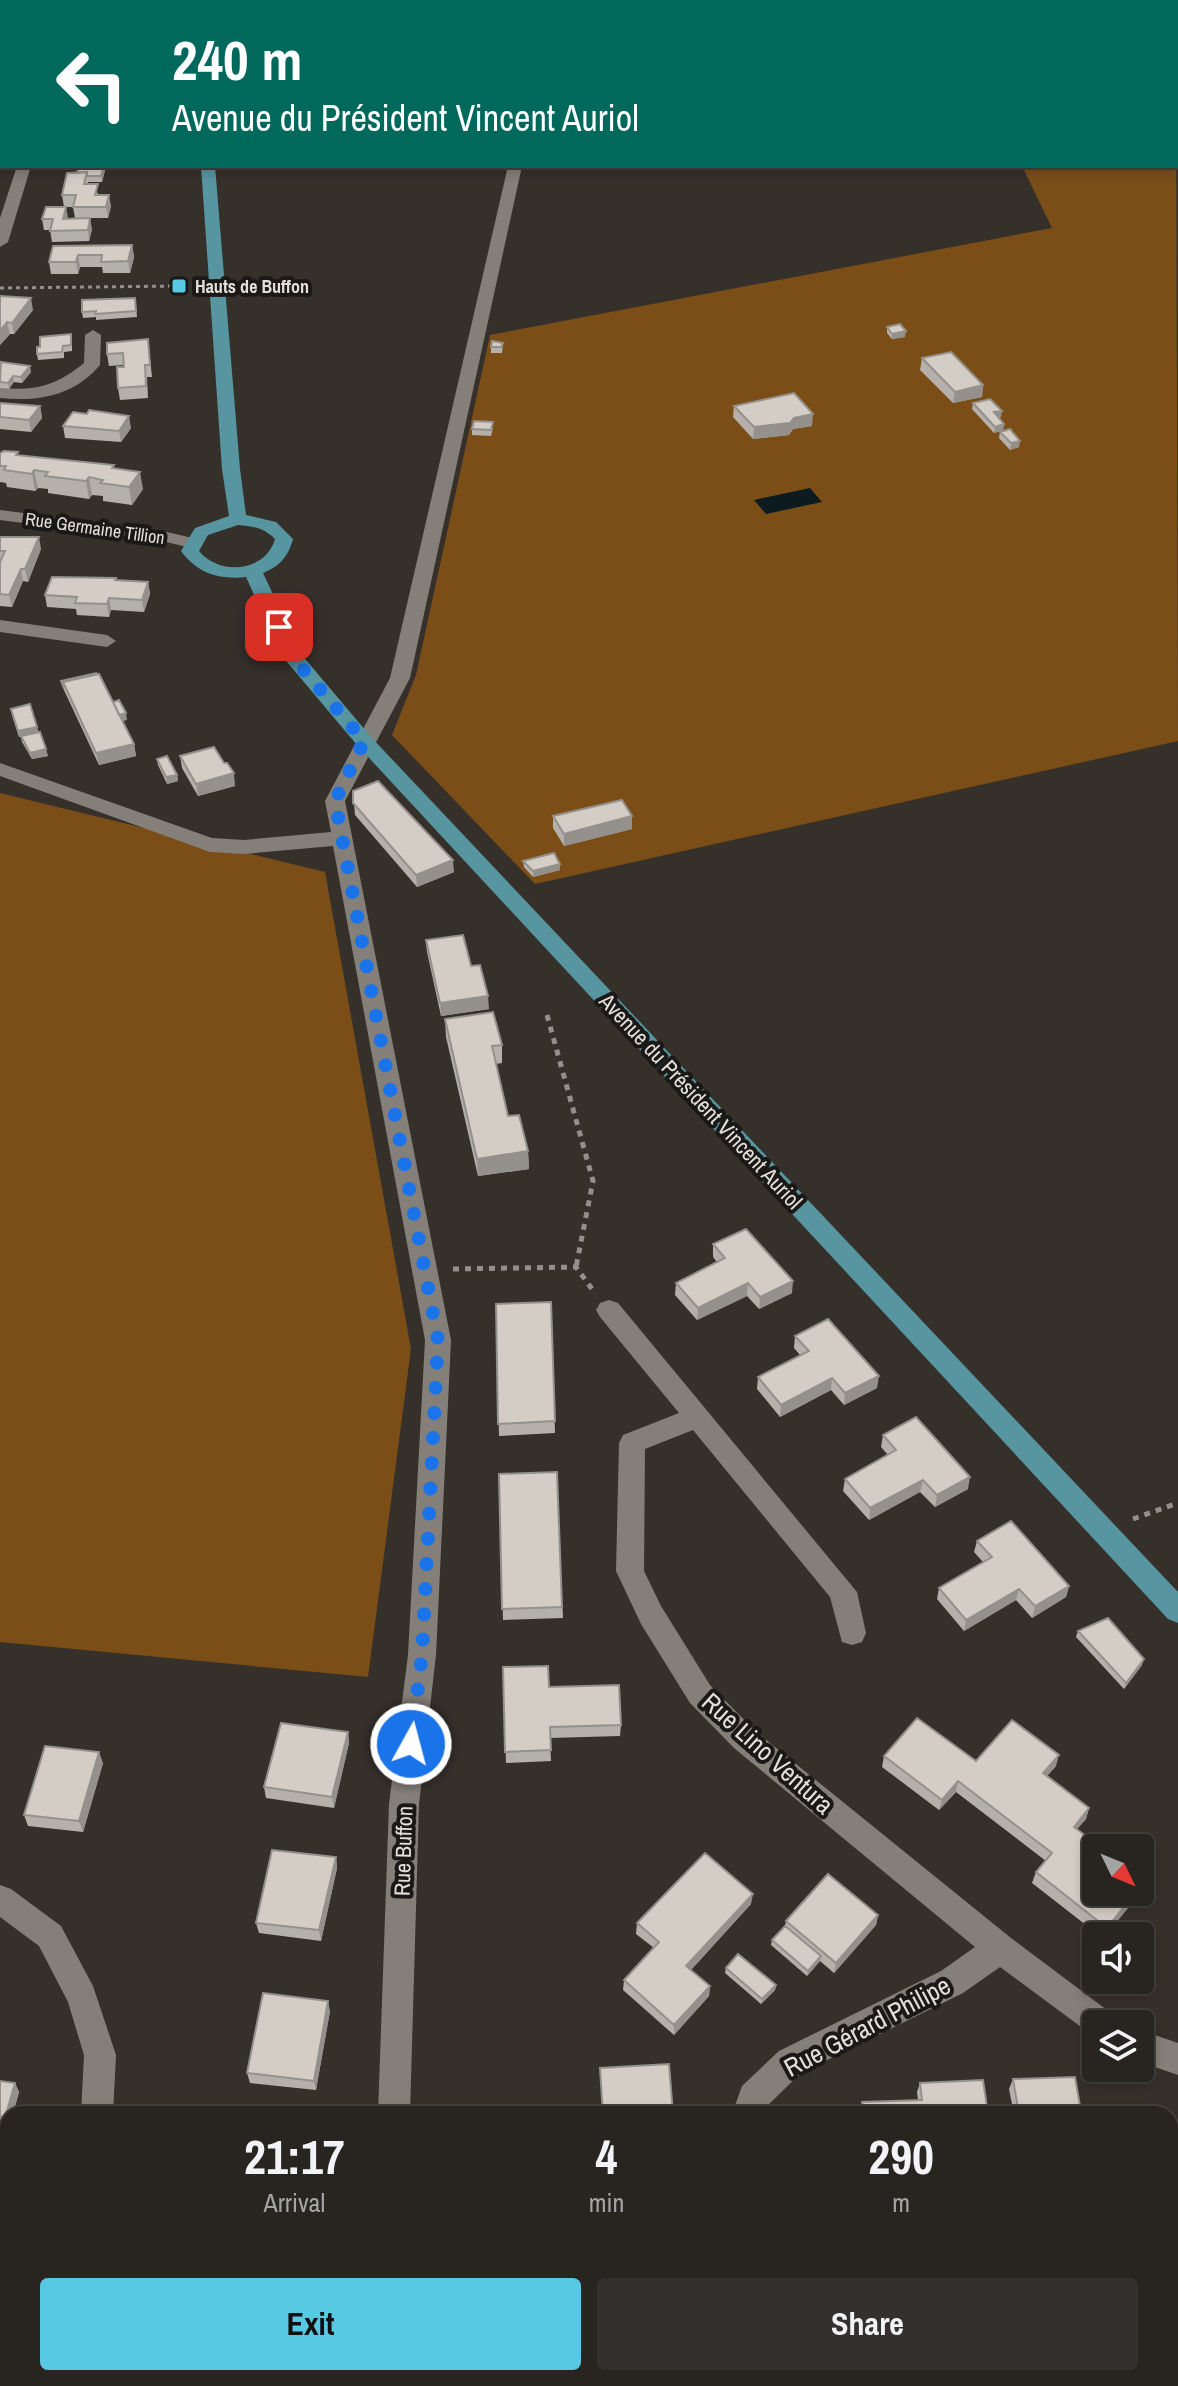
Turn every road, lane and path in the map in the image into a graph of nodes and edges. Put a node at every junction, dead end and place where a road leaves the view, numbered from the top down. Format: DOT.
graph roads {
  1 [pos="23,168"];
  2 [pos="208,168"];
  3 [pos="515,168"];
  4 [pos="1,233"];
  5 [pos="179,286"];
  6 [pos="0,288"];
  7 [pos="93,335"];
  8 [pos="0,393"];
  9 [pos="0,515"];
  10 [pos="238,520"];
  11 [pos="191,543"];
  12 [pos="252,570"];
  13 [pos="0,626"];
  14 [pos="107,641"];
  15 [pos="364,741"];
  16 [pos="0,769"];
  17 [pos="343,838"];
  18 [pos="547,1015"];
  19 [pos="576,1267"];
  20 [pos="424,1269"];
  21 [pos="609,1310"];
  22 [pos="696,1418"];
  23 [pos="1178,1503"];
  24 [pos="1102,1529"];
  25 [pos="1178,1611"];
  26 [pos="852,1633"];
  27 [pos="0,1899"];
  28 [pos="1000,1948"];
  29 [pos="1082,2010"];
  30 [pos="1154,2051"];
  31 [pos="1178,2059"];
  32 [pos="97,2106"];
  33 [pos="394,2106"];
  34 [pos="750,2106"];
  1 -- 4 [label="street"];
  2 -- 10 [label="main road"];
  3 -- 15 [label="street, Rue Buffon"];
  5 -- 6 [label="path"];
  7 -- 8 [label="street"];
  9 -- 11 [label="street, Rue Germaine Tillion"];
  10 -- 11 [label="main road"];
  10 -- 12 [label="main road"];
  11 -- 12 [label="main road"];
  12 -- 15 [label="main road, Avenue du Président Vincent Auriol"];
  13 -- 14 [label="street"];
  15 -- 17 [label="street, Rue Buffon"];
  15 -- 24 [label="main road, Avenue du Président Vincent Auriol"];
  16 -- 17 [label="street"];
  17 -- 20 [label="street, Rue Buffon"];
  18 -- 19 [label="path"];
  19 -- 20 [label="path"];
  19 -- 21 [label="path"];
  20 -- 33 [label="street, Rue Buffon"];
  21 -- 22 [label="street"];
  22 -- 26 [label="street"];
  22 -- 28 [label="street, Rue Lino Ventura"];
  23 -- 24 [label="path"];
  24 -- 25 [label="main road, Avenue du Président Vincent Auriol"];
  27 -- 32 [label="street"];
  28 -- 29 [label="street, Rue Lino Ventura"];
  28 -- 34 [label="street, Rue Gérard Philipe"];
  30 -- 31 [label="street"];
}
